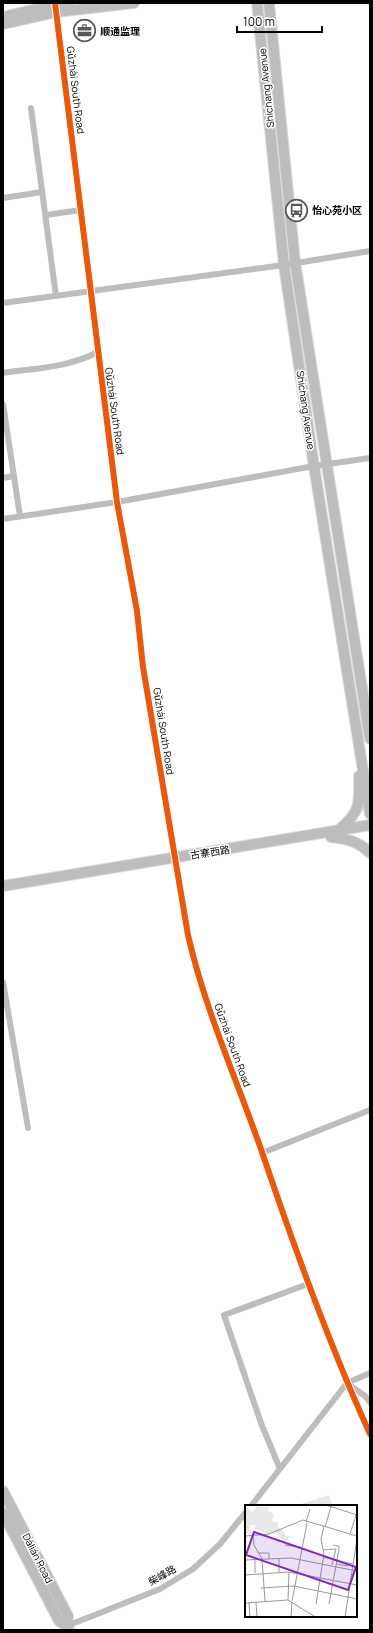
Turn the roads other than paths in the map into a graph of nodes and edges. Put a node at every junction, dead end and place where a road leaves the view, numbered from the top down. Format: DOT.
graph roads {
  1 [pos="70,3"];
  2 [pos="134,3"];
  3 [pos="257,3"];
  4 [pos="269,3"];
  5 [pos="55,7"];
  6 [pos="3,17"];
  7 [pos="3,24"];
  8 [pos="31,108"];
  9 [pos="42,192"];
  10 [pos="3,198"];
  11 [pos="81,210"];
  12 [pos="46,215"];
  13 [pos="370,251"];
  14 [pos="295,262"];
  15 [pos="284,264"];
  16 [pos="90,291"];
  17 [pos="56,296"];
  18 [pos="3,303"];
  19 [pos="98,352"];
  20 [pos="3,373"];
  21 [pos="3,404"];
  22 [pos="370,458"];
  23 [pos="327,465"];
  24 [pos="314,466"];
  25 [pos="14,476"];
  26 [pos="3,478"];
  27 [pos="117,502"];
  28 [pos="20,516"];
  29 [pos="3,519"];
  30 [pos="370,739"];
  31 [pos="361,758"];
  32 [pos="370,814"];
  33 [pos="370,825"];
  34 [pos="339,830"];
  35 [pos="370,830"];
  36 [pos="331,837"];
  37 [pos="370,853"];
  38 [pos="175,860"];
  39 [pos="3,886"];
  40 [pos="3,891"];
  41 [pos="3,982"];
  42 [pos="370,1110"];
  43 [pos="28,1128"];
  44 [pos="262,1153"];
  45 [pos="308,1284"];
  46 [pos="370,1373"];
  47 [pos="347,1383"];
  48 [pos="370,1402"];
  49 [pos="370,1434"];
  50 [pos="280,1469"];
  51 [pos="3,1491"];
  52 [pos="252,1505"];
  53 [pos="3,1513"];
  54 [pos="245,1513"];
  55 [pos="68,1628"];
  1 -- 5 [label="main road"];
  2 -- 5 [label="main road"];
  3 -- 15 [label="main road, Shichang Avenue"];
  4 -- 14 [label="main road, Shichang Avenue"];
  5 -- 6 [label="main road"];
  5 -- 7 [label="main road"];
  5 -- 11 [label="street, Gǔzhài South Road"];
  8 -- 9 [label="street"];
  9 -- 10 [label="street"];
  9 -- 12 [label="street"];
  11 -- 12 [label="street"];
  11 -- 16 [label="street, Gǔzhài South Road"];
  12 -- 17 [label="street"];
  13 -- 14 [label="street"];
  14 -- 15 [label="street"];
  14 -- 23 [label="main road, Shichang Avenue"];
  15 -- 16 [label="street"];
  15 -- 24 [label="main road, Shichang Avenue"];
  16 -- 17 [label="street"];
  16 -- 19 [label="street, Gǔzhài South Road"];
  17 -- 18 [label="street"];
  19 -- 20 [label="street"];
  19 -- 27 [label="street, Gǔzhài South Road"];
  21 -- 25 [label="street"];
  22 -- 23 [label="street"];
  23 -- 24 [label="street"];
  23 -- 30 [label="main road, Shichang Avenue"];
  24 -- 27 [label="street"];
  24 -- 31 [label="main road, Shichang Avenue"];
  25 -- 26 [label="street"];
  25 -- 28 [label="street"];
  27 -- 28 [label="street"];
  27 -- 38 [label="street, Gǔzhài South Road"];
  28 -- 29 [label="street"];
  31 -- 32 [label="main road, Shichang Avenue"];
  31 -- 34 [label="main road"];
  33 -- 34 [label="main road, 古寨西路"];
  34 -- 38 [label="main road, 古寨西路"];
  35 -- 36 [label="main road, 古寨西路"];
  36 -- 37 [label="main road"];
  36 -- 38 [label="main road, 古寨西路"];
  38 -- 39 [label="main road, 古寨西路"];
  38 -- 40 [label="main road, 古寨西路"];
  38 -- 44 [label="street, Gǔzhài South Road"];
  41 -- 43 [label="street"];
  42 -- 44 [label="street"];
  44 -- 45 [label="street, Gǔzhài South Road"];
  45 -- 47 [label="street, Gǔzhài South Road"];
  45 -- 50 [label="street"];
  46 -- 47 [label="street"];
  47 -- 48 [label="street"];
  47 -- 49 [label="street, Gǔzhài South Road"];
  47 -- 50 [label="street"];
  50 -- 52 [label="street"];
  51 -- 55 [label="main road, Dàlián Road"];
  53 -- 55 [label="main road, Dàlián Road"];
  54 -- 55 [label="street, 柴峰路"];
}
